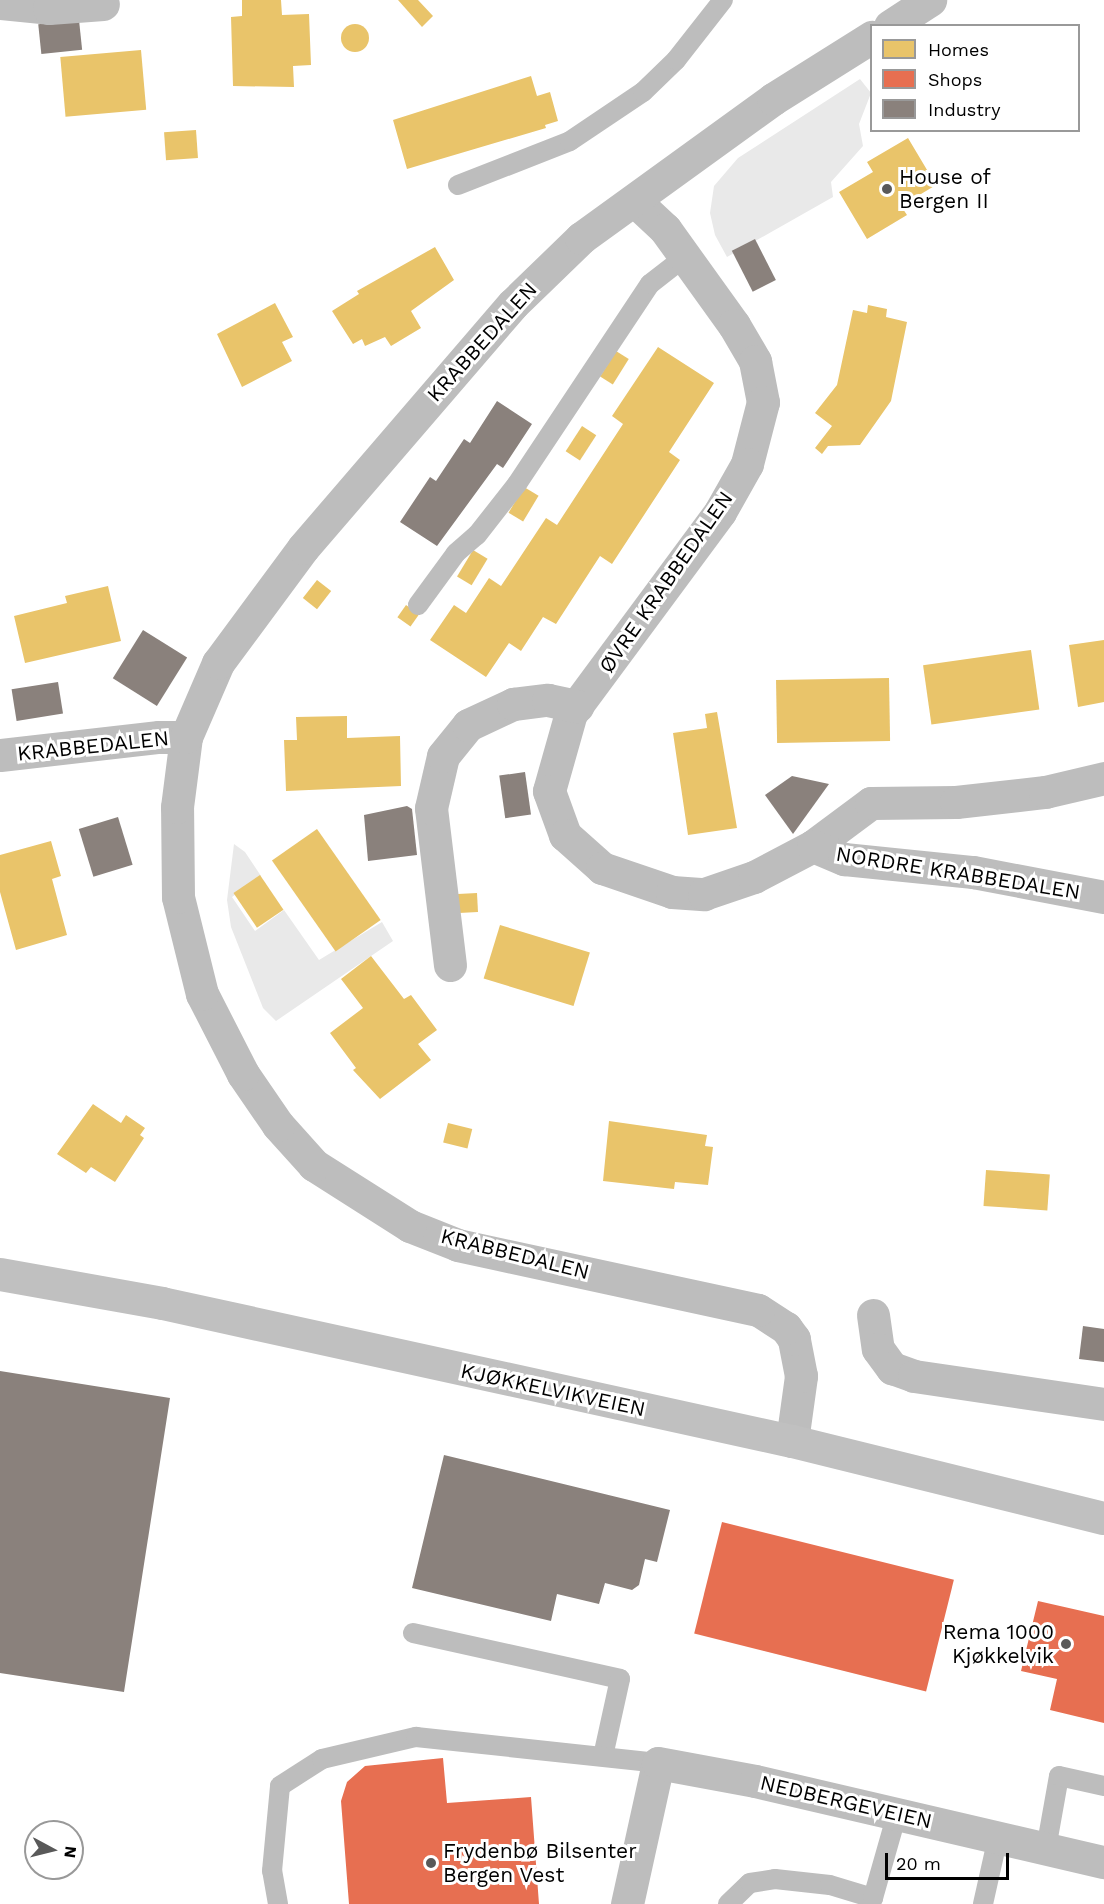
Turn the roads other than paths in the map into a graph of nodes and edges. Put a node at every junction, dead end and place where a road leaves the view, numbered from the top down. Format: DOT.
graph roads {
  1 [pos="723,0"];
  2 [pos="930,0"];
  3 [pos="0,3"];
  4 [pos="103,4"];
  5 [pos="893,24"];
  6 [pos="870,38"];
  7 [pos="458,185"];
  8 [pos="635,201"];
  9 [pos="688,262"];
  10 [pos="418,605"];
  11 [pos="577,706"];
  12 [pos="186,737"];
  13 [pos="0,755"];
  14 [pos="1104,778"];
  15 [pos="813,846"];
  16 [pos="1104,897"];
  17 [pos="450,966"];
  18 [pos="0,1274"];
  19 [pos="873,1315"];
  20 [pos="1104,1404"];
  21 [pos="792,1441"];
  22 [pos="1104,1518"];
  23 [pos="413,1633"];
  24 [pos="603,1756"];
  25 [pos="658,1763"];
  26 [pos="1104,1786"];
  27 [pos="897,1814"];
  28 [pos="998,1837"];
  29 [pos="1046,1849"];
  30 [pos="1104,1862"];
  31 [pos="879,1901"];
  32 [pos="278,1904"];
  33 [pos="627,1904"];
  34 [pos="728,1904"];
  35 [pos="983,1904"];
  1 -- 7 [label="lane"];
  2 -- 5 [label="street"];
  3 -- 4 [label="street"];
  6 -- 8 [label="street, KRABBEDALEN"];
  8 -- 9 [label="street, ØVRE KRABBEDALEN"];
  8 -- 12 [label="street, KRABBEDALEN"];
  9 -- 10 [label="lane"];
  9 -- 11 [label="street, ØVRE KRABBEDALEN"];
  11 -- 15 [label="street, ØVRE KRABBEDALEN"];
  11 -- 17 [label="street"];
  12 -- 13 [label="street, KRABBEDALEN"];
  12 -- 21 [label="street, KRABBEDALEN"];
  14 -- 15 [label="street, ØVRE KRABBEDALEN"];
  15 -- 16 [label="street, NORDRE KRABBEDALEN"];
  18 -- 21 [label="main road, KJØKKELVIKVEIEN"];
  19 -- 20 [label="street"];
  21 -- 22 [label="main road, KJØKKELVIKVEIEN"];
  23 -- 24 [label="lane"];
  24 -- 25 [label="lane, NEDBERGEVEIEN"];
  24 -- 32 [label="lane, NEDBERGEVEIEN"];
  25 -- 27 [label="street, NEDBERGEVEIEN"];
  25 -- 33 [label="street"];
  26 -- 29 [label="lane"];
  27 -- 28 [label="street, NEDBERGEVEIEN"];
  27 -- 31 [label="lane"];
  28 -- 29 [label="street, NEDBERGEVEIEN"];
  28 -- 35 [label="lane"];
  29 -- 30 [label="street, NEDBERGEVEIEN"];
  31 -- 34 [label="lane"];
}
